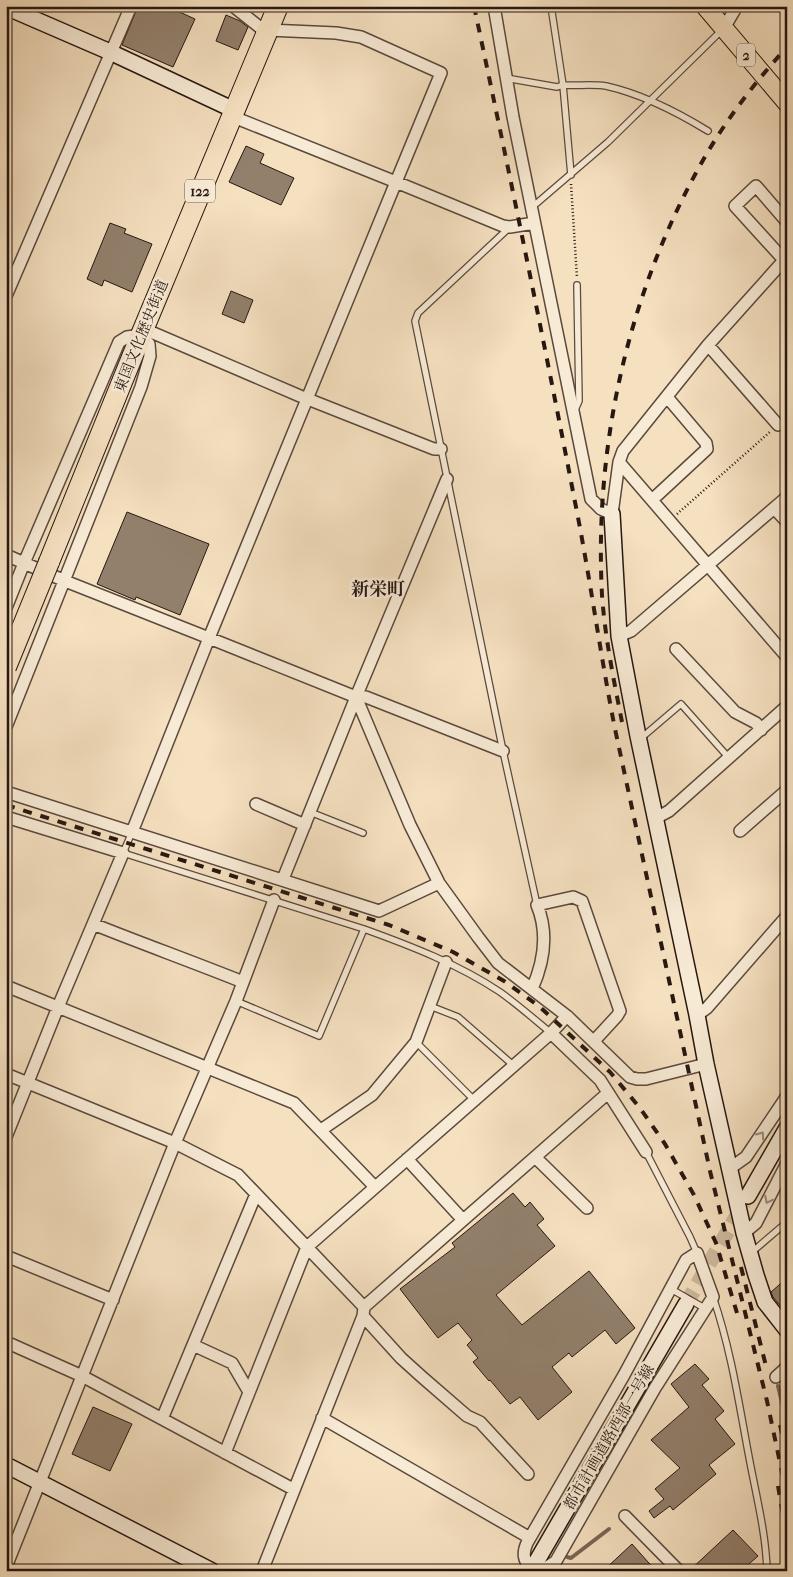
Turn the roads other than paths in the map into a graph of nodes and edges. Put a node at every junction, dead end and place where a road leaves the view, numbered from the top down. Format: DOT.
graph roads {
  1 [pos="131,6"];
  2 [pos="233,6"];
  3 [pos="278,6"];
  4 [pos="494,6"];
  5 [pos="551,6"];
  6 [pos="705,6"];
  7 [pos="737,6"];
  8 [pos="6,7"];
  9 [pos="724,28"];
  10 [pos="267,31"];
  11 [pos="110,52"];
  12 [pos="506,78"];
  13 [pos="563,85"];
  14 [pos="650,100"];
  15 [pos="787,103"];
  16 [pos="232,113"];
  17 [pos="708,131"];
  18 [pos="571,175"];
  19 [pos="396,182"];
  20 [pos="531,206"];
  21 [pos="534,222"];
  22 [pos="787,222"];
  23 [pos="510,228"];
  24 [pos="786,259"];
  25 [pos="577,285"];
  26 [pos="6,296"];
  27 [pos="142,332"];
  28 [pos="708,345"];
  29 [pos="667,397"];
  30 [pos="308,398"];
  31 [pos="573,416"];
  32 [pos="778,425"];
  33 [pos="441,449"];
  34 [pos="619,462"];
  35 [pos="447,479"];
  36 [pos="787,497"];
  37 [pos="652,500"];
  38 [pos="774,508"];
  39 [pos="612,514"];
  40 [pos="787,522"];
  41 [pos="6,555"];
  42 [pos="24,563"];
  43 [pos="707,565"];
  44 [pos="65,581"];
  45 [pos="6,608"];
  46 [pos="619,636"];
  47 [pos="209,638"];
  48 [pos="676,649"];
  49 [pos="787,656"];
  50 [pos="6,667"];
  51 [pos="356,697"];
  52 [pos="787,706"];
  53 [pos="6,727"];
  54 [pos="761,730"];
  55 [pos="639,740"];
  56 [pos="503,751"];
  57 [pos="730,758"];
  58 [pos="787,790"];
  59 [pos="6,792"];
  60 [pos="256,804"];
  61 [pos="310,812"];
  62 [pos="6,817"];
  63 [pos="656,818"];
  64 [pos="305,825"];
  65 [pos="740,831"];
  66 [pos="132,832"];
  67 [pos="363,833"];
  68 [pos="123,853"];
  69 [pos="284,879"];
  70 [pos="439,883"];
  71 [pos="274,900"];
  72 [pos="537,905"];
  73 [pos="787,916"];
  74 [pos="93,924"];
  75 [pos="364,929"];
  76 [pos="446,962"];
  77 [pos="243,982"];
  78 [pos="6,986"];
  79 [pos="532,989"];
  80 [pos="236,1001"];
  81 [pos="430,1006"];
  82 [pos="58,1007"];
  83 [pos="697,1015"];
  84 [pos="567,1016"];
  85 [pos="551,1033"];
  86 [pos="594,1041"];
  87 [pos="416,1042"];
  88 [pos="706,1064"];
  89 [pos="513,1065"];
  90 [pos="208,1069"];
  91 [pos="6,1074"];
  92 [pos="28,1083"];
  93 [pos="608,1093"];
  94 [pos="787,1096"];
  95 [pos="474,1100"];
  96 [pos="787,1128"];
  97 [pos="321,1130"];
  98 [pos="6,1137"];
  99 [pos="176,1143"];
  100 [pos="646,1152"];
  101 [pos="535,1157"];
  102 [pos="407,1159"];
  103 [pos="787,1163"];
  104 [pos="729,1169"];
  105 [pos="375,1187"];
  106 [pos="256,1194"];
  107 [pos="748,1196"];
  108 [pos="587,1208"];
  109 [pos="464,1220"];
  110 [pos="787,1222"];
  111 [pos="744,1233"];
  112 [pos="307,1247"];
  113 [pos="696,1253"];
  114 [pos="750,1253"];
  115 [pos="6,1256"];
  116 [pos="670,1289"];
  117 [pos="713,1297"];
  118 [pos="113,1300"];
  119 [pos="686,1304"];
  120 [pos="706,1309"];
  121 [pos="364,1311"];
  122 [pos="787,1330"];
  123 [pos="6,1342"];
  124 [pos="193,1345"];
  125 [pos="787,1367"];
  126 [pos="82,1376"];
  127 [pos="776,1377"];
  128 [pos="249,1392"];
  129 [pos="322,1418"];
  130 [pos="162,1419"];
  131 [pos="225,1453"];
  132 [pos="6,1465"];
  133 [pos="528,1474"];
  134 [pos="40,1482"];
  135 [pos="293,1489"];
  136 [pos="625,1516"];
  137 [pos="530,1538"];
  138 [pos="6,1567"];
  139 [pos="535,1570"];
  140 [pos="212,1571"];
  141 [pos="262,1571"];
  142 [pos="679,1571"];
  143 [pos="767,1571"];
  1 -- 11 [label="street"];
  2 -- 10 [label="street"];
  3 -- 10 [label="highway, 東国文化歴史街道 / 122"];
  4 -- 12 [label="street"];
  5 -- 13 [label="lane"];
  6 -- 9 [label="main road, 2"];
  7 -- 9 [label="street"];
  8 -- 11 [label="street"];
  9 -- 14 [label="lane"];
  9 -- 15 [label="main road, 2"];
  10 -- 16 [label="highway, 東国文化歴史街道 / 122"];
  10 -- 19 [label="street"];
  11 -- 16 [label="street"];
  11 -- 26 [label="street"];
  12 -- 13 [label="lane"];
  12 -- 20 [label="street"];
  13 -- 14 [label="lane"];
  13 -- 18 [label="lane"];
  14 -- 17 [label="lane"];
  14 -- 18 [label="lane"];
  16 -- 19 [label="street"];
  16 -- 27 [label="highway, 東国文化歴史街道 / 122"];
  18 -- 20 [label="lane"];
  19 -- 23 [label="street"];
  19 -- 30 [label="street"];
  20 -- 21 [label="street"];
  21 -- 23 [label="street"];
  21 -- 31 [label="street"];
  22 -- 24 [label="street"];
  23 -- 33 [label="lane"];
  24 -- 28 [label="street"];
  25 -- 31 [label="lane"];
  27 -- 30 [label="street"];
  27 -- 42 [label="street"];
  27 -- 44 [label="street"];
  27 -- 50 [label="highway, 東国文化歴史街道 / 122, bridge"];
  28 -- 29 [label="street"];
  28 -- 32 [label="street"];
  29 -- 34 [label="street"];
  29 -- 37 [label="street"];
  30 -- 33 [label="street"];
  30 -- 47 [label="street"];
  31 -- 39 [label="street"];
  33 -- 35 [label="lane"];
  34 -- 37 [label="street"];
  34 -- 39 [label="street"];
  35 -- 51 [label="street"];
  35 -- 56 [label="lane"];
  36 -- 38 [label="street"];
  37 -- 43 [label="street"];
  38 -- 40 [label="street"];
  38 -- 43 [label="street"];
  39 -- 46 [label="street"];
  41 -- 42 [label="street"];
  42 -- 44 [label="street"];
  42 -- 45 [label="street"];
  43 -- 46 [label="street"];
  43 -- 49 [label="street"];
  44 -- 47 [label="street"];
  44 -- 53 [label="street"];
  46 -- 55 [label="street"];
  47 -- 51 [label="street"];
  47 -- 66 [label="street"];
  48 -- 54 [label="street"];
  51 -- 56 [label="street"];
  51 -- 61 [label="street"];
  51 -- 70 [label="street"];
  52 -- 54 [label="street"];
  54 -- 57 [label="street"];
  55 -- 57 [label="lane"];
  55 -- 63 [label="street"];
  56 -- 72 [label="lane"];
  57 -- 63 [label="street"];
  58 -- 65 [label="street"];
  59 -- 66 [label="street"];
  60 -- 64 [label="street"];
  61 -- 64 [label="street"];
  61 -- 67 [label="lane"];
  62 -- 68 [label="street"];
  63 -- 83 [label="street"];
  64 -- 69 [label="street"];
  66 -- 68 [label="lane"];
  66 -- 69 [label="street"];
  68 -- 71 [label="lane"];
  68 -- 74 [label="street"];
  69 -- 70 [label="street"];
  70 -- 79 [label="street"];
  71 -- 75 [label="lane"];
  71 -- 77 [label="street"];
  72 -- 79 [label="street"];
  72 -- 86 [label="street"];
  73 -- 83 [label="street"];
  74 -- 77 [label="street"];
  74 -- 82 [label="street"];
  75 -- 76 [label="lane"];
  75 -- 80 [label="lane"];
  76 -- 81 [label="street"];
  76 -- 85 [label="lane"];
  77 -- 80 [label="street"];
  78 -- 82 [label="street"];
  79 -- 84 [label="street"];
  80 -- 90 [label="street"];
  81 -- 87 [label="street"];
  81 -- 89 [label="lane"];
  82 -- 90 [label="street"];
  82 -- 92 [label="street"];
  83 -- 88 [label="street"];
  84 -- 85 [label="street"];
  84 -- 86 [label="street"];
  85 -- 89 [label="street"];
  85 -- 93 [label="street"];
  86 -- 88 [label="street"];
  87 -- 95 [label="lane"];
  87 -- 97 [label="street"];
  88 -- 104 [label="street"];
  89 -- 95 [label="street"];
  90 -- 97 [label="street"];
  90 -- 99 [label="street"];
  91 -- 92 [label="street"];
  92 -- 98 [label="street"];
  92 -- 99 [label="street"];
  93 -- 100 [label="street"];
  93 -- 101 [label="street"];
  104 -- 94 [label="street, one-way"];
  95 -- 102 [label="street"];
  96 -- 107 [label="street"];
  97 -- 105 [label="street"];
  99 -- 106 [label="street"];
  99 -- 118 [label="street"];
  100 -- 113 [label="lane"];
  101 -- 108 [label="street"];
  101 -- 109 [label="street"];
  102 -- 105 [label="street"];
  102 -- 109 [label="street"];
  103 -- 111 [label="street, one-way"];
  104 -- 111 [label="street"];
  105 -- 112 [label="street"];
  106 -- 112 [label="street"];
  106 -- 124 [label="street"];
  109 -- 121 [label="street"];
  110 -- 114 [label="lane"];
  111 -- 114 [label="street"];
  112 -- 121 [label="street"];
  112 -- 128 [label="street"];
  113 -- 116 [label="street"];
  113 -- 117 [label="street"];
  114 -- 122 [label="street"];
  115 -- 118 [label="street"];
  116 -- 120 [label="lane"];
  116 -- 137 [label="street"];
  117 -- 120 [label="street"];
  117 -- 143 [label="lane"];
  118 -- 126 [label="street"];
  119 -- 139 [label="street, 都市計画道路西部一号線"];
  120 -- 139 [label="street"];
  121 -- 129 [label="street"];
  121 -- 133 [label="street"];
  123 -- 126 [label="street"];
  124 -- 128 [label="street"];
  124 -- 130 [label="street"];
  125 -- 127 [label="street"];
  126 -- 130 [label="street"];
  126 -- 134 [label="street"];
  128 -- 131 [label="street"];
  129 -- 135 [label="street"];
  129 -- 137 [label="street"];
  130 -- 131 [label="street"];
  131 -- 135 [label="street"];
  132 -- 134 [label="street"];
  134 -- 138 [label="street"];
  134 -- 140 [label="street"];
  135 -- 141 [label="street"];
  136 -- 142 [label="street"];
  137 -- 139 [label="street"];
}
